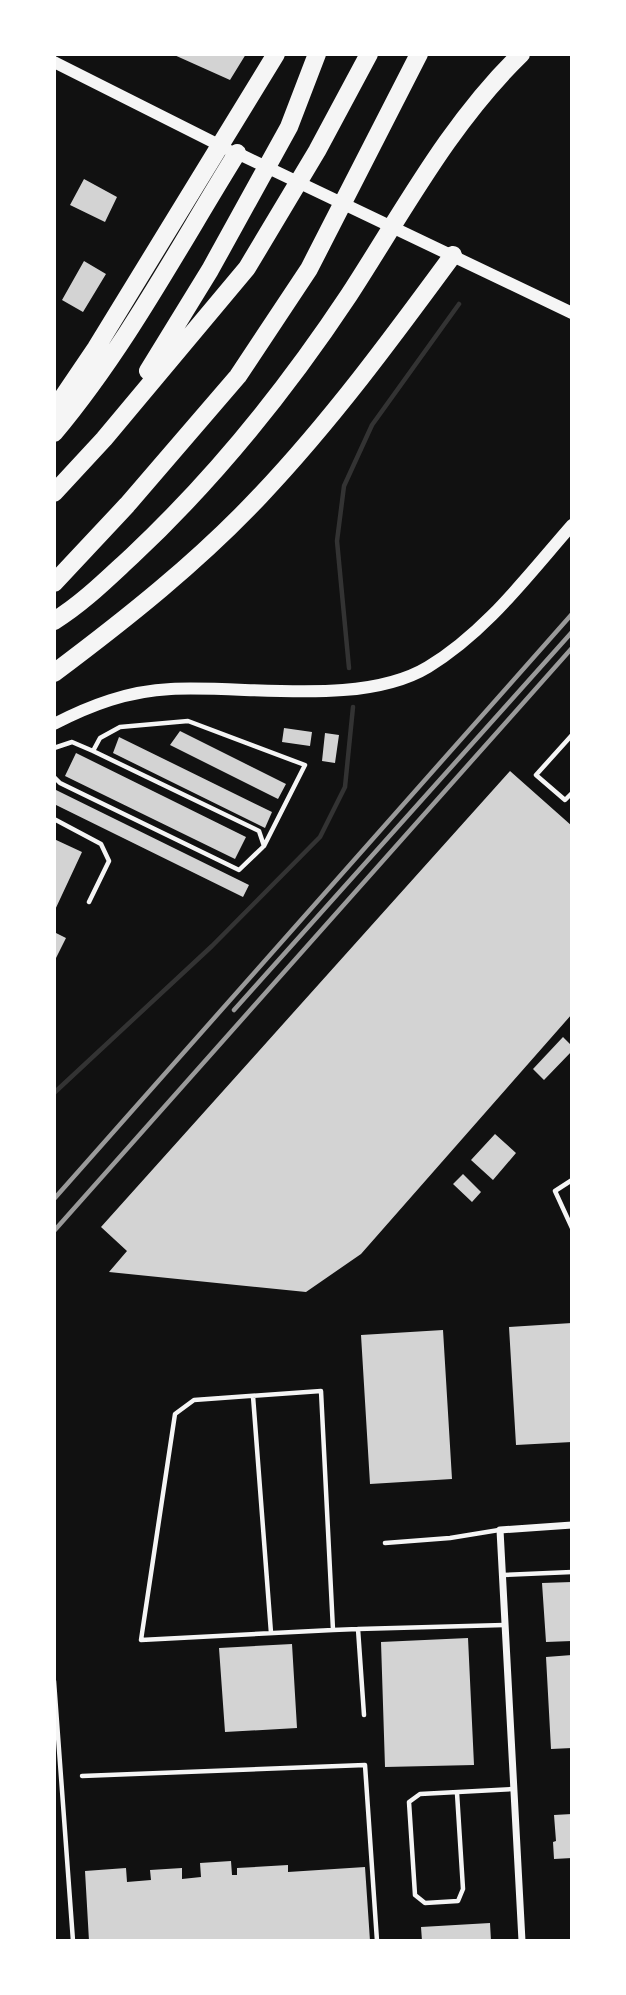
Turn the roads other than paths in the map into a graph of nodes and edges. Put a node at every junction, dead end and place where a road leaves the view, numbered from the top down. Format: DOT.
graph roads {
  1 [pos="276,54"];
  2 [pos="317,54"];
  3 [pos="369,54"];
  4 [pos="419,54"];
  5 [pos="521,54"];
  6 [pos="54,62"];
  7 [pos="237,153"];
  8 [pos="453,255"];
  9 [pos="572,313"];
  10 [pos="54,410"];
  11 [pos="54,433"];
  12 [pos="104,439"];
  13 [pos="54,493"];
  14 [pos="572,525"];
  15 [pos="54,583"];
  16 [pos="54,621"];
  17 [pos="54,673"];
  18 [pos="54,724"];
  19 [pos="572,735"];
  20 [pos="54,748"];
  21 [pos="93,751"];
  22 [pos="54,777"];
  23 [pos="572,793"];
  24 [pos="54,819"];
  25 [pos="264,846"];
  26 [pos="89,902"];
  27 [pos="572,1180"];
  28 [pos="572,1228"];
  29 [pos="253,1396"];
  30 [pos="572,1525"];
  31 [pos="500,1530"];
  32 [pos="385,1543"];
  33 [pos="572,1572"];
  34 [pos="502,1575"];
  35 [pos="505,1625"];
  36 [pos="358,1629"];
  37 [pos="333,1630"];
  38 [pos="271,1633"];
  39 [pos="54,1681"];
  40 [pos="364,1715"];
  41 [pos="82,1776"];
  42 [pos="514,1789"];
  43 [pos="457,1793"];
  44 [pos="73,1941"];
  45 [pos="377,1941"];
  46 [pos="522,1941"];
  1 -- 10 [label="highway"];
  2 -- 12 [label="highway"];
  3 -- 12 [label="highway"];
  4 -- 15 [label="highway"];
  5 -- 16 [label="highway"];
  6 -- 7 [label="street"];
  7 -- 8 [label="street"];
  7 -- 11 [label="highway"];
  8 -- 9 [label="street"];
  8 -- 17 [label="highway"];
  12 -- 13 [label="highway"];
  14 -- 18 [label="street"];
  19 -- 23 [label="lane"];
  20 -- 21 [label="lane"];
  21 -- 25 [label="lane"];
  21 -- 25 [label="lane"];
  22 -- 25 [label="lane"];
  24 -- 26 [label="lane"];
  27 -- 28 [label="lane"];
  29 -- 37 [label="lane"];
  29 -- 38 [label="lane"];
  29 -- 38 [label="lane"];
  30 -- 31 [label="street"];
  31 -- 32 [label="lane"];
  31 -- 34 [label="street"];
  33 -- 34 [label="lane"];
  34 -- 35 [label="street"];
  35 -- 36 [label="lane"];
  35 -- 42 [label="street"];
  36 -- 37 [label="lane"];
  36 -- 40 [label="lane"];
  37 -- 38 [label="lane"];
  39 -- 44 [label="lane"];
  41 -- 45 [label="lane"];
  42 -- 43 [label="lane"];
  42 -- 46 [label="street"];
  43 -- 43 [label="lane"];
}
